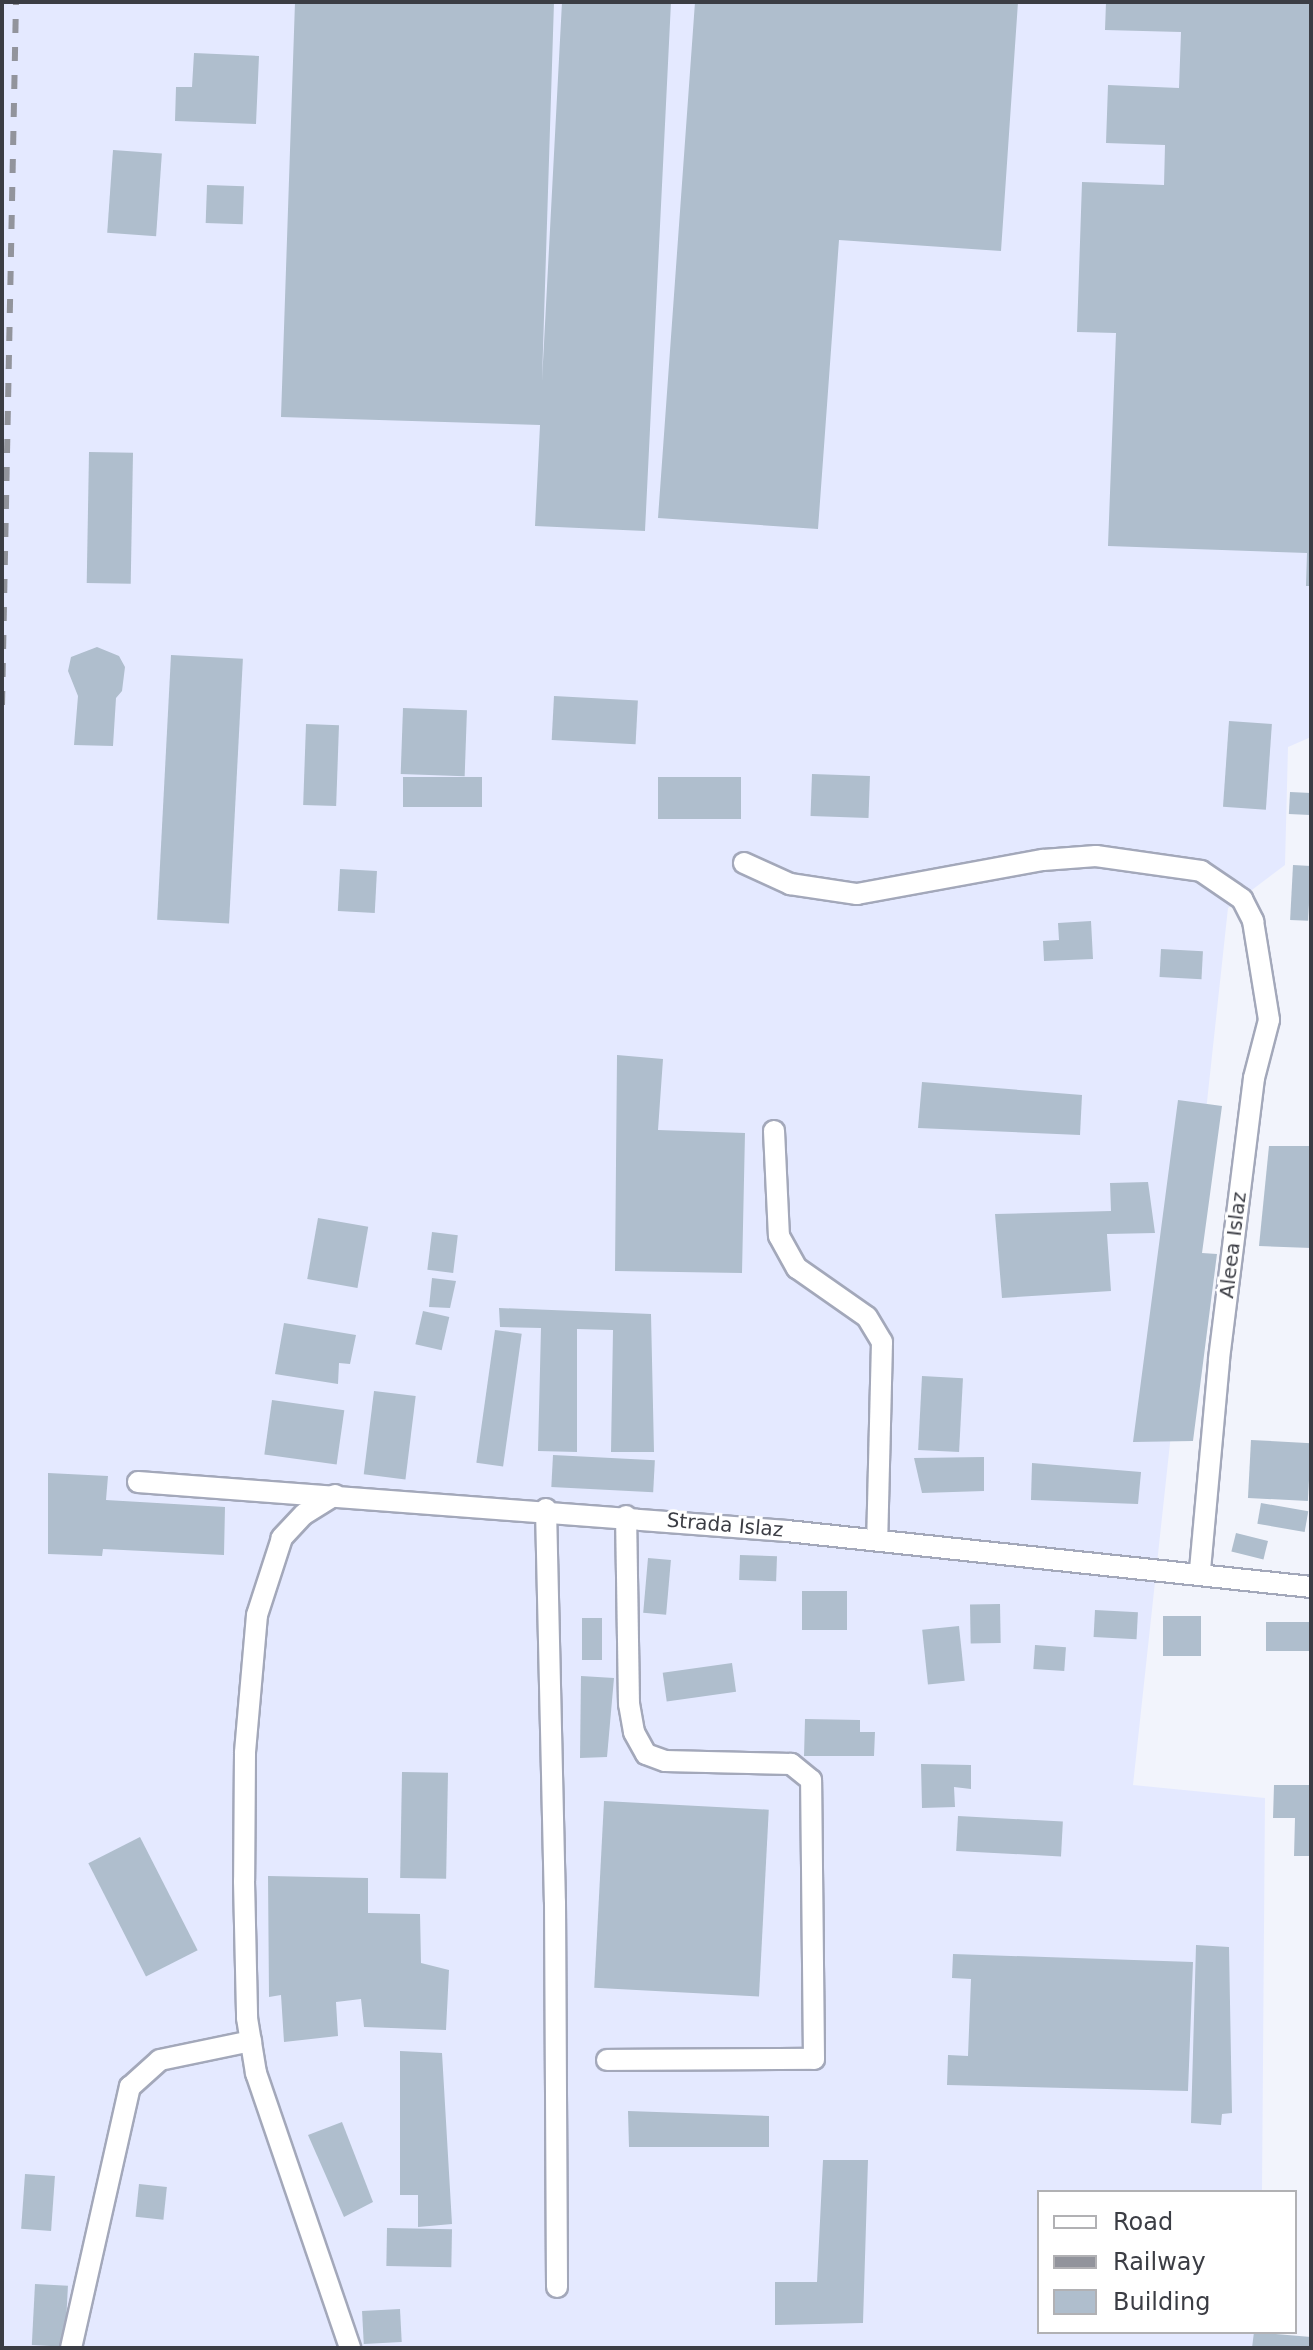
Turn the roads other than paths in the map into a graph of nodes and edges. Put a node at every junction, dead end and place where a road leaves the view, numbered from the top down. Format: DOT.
graph roads {
  1 [pos="744,863"];
  2 [pos="774,1131"];
  3 [pos="138,1482"];
  4 [pos="335,1495"];
  5 [pos="546,1509"];
  6 [pos="626,1516"];
  7 [pos="877,1540"];
  8 [pos="1200,1571"];
  9 [pos="1311,1587"];
  10 [pos="251,2041"];
  11 [pos="607,2060"];
  12 [pos="557,2287"];
  13 [pos="71,2348"];
  14 [pos="350,2348"];
  1 -- 8 [label="street, Aleea Islaz"];
  2 -- 7 [label="street"];
  3 -- 4 [label="street, Strada Islaz"];
  4 -- 5 [label="street, Strada Islaz"];
  4 -- 10 [label="street"];
  5 -- 6 [label="street, Strada Islaz"];
  5 -- 12 [label="street"];
  6 -- 7 [label="street, Strada Islaz"];
  6 -- 11 [label="street"];
  7 -- 8 [label="street, Strada Islaz"];
  8 -- 9 [label="street, Strada Islaz"];
  10 -- 13 [label="street"];
  10 -- 14 [label="street"];
}
